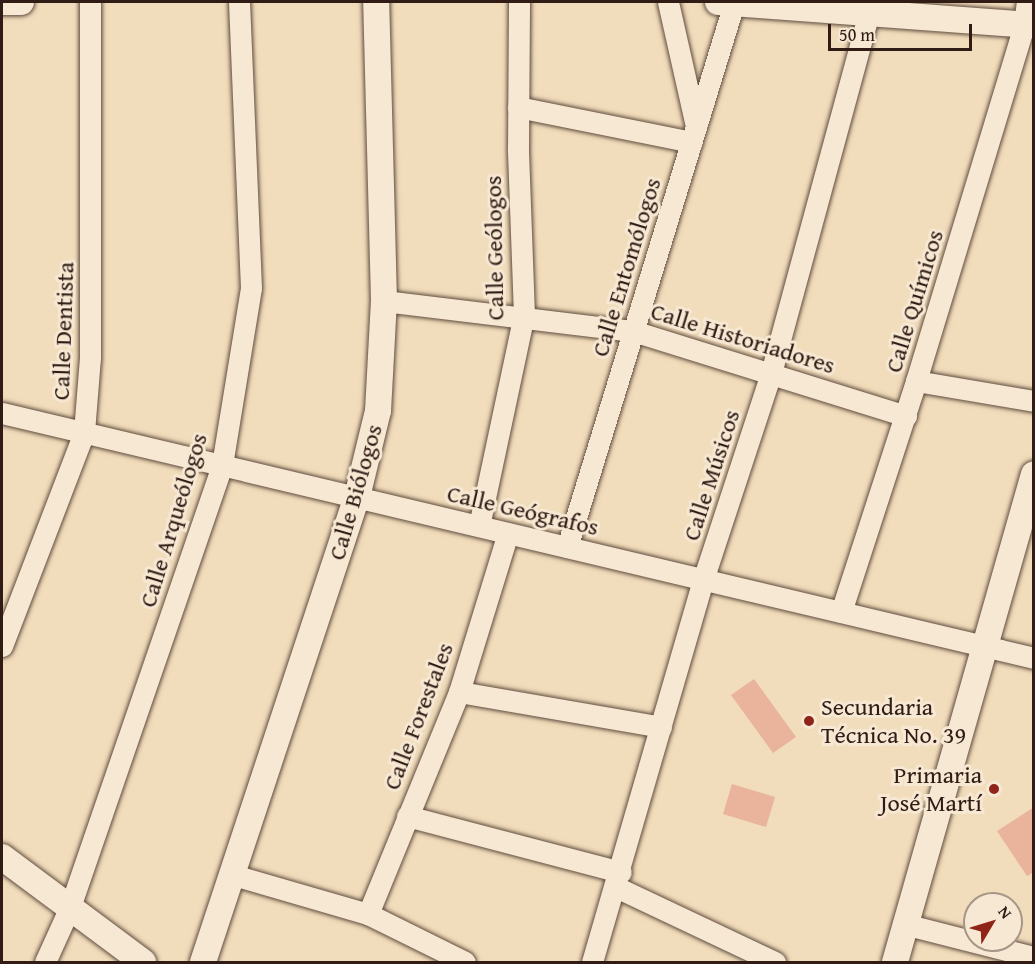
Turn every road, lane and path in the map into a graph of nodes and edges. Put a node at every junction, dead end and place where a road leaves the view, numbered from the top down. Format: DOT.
graph roads {
  1 [pos="2,2"];
  2 [pos="21,2"];
  3 [pos="90,2"];
  4 [pos="239,2"];
  5 [pos="376,2"];
  6 [pos="519,2"];
  7 [pos="668,2"];
  8 [pos="726,2"];
  9 [pos="801,4"];
  10 [pos="871,6"];
  11 [pos="1028,17"];
  12 [pos="518,107"];
  13 [pos="694,134"];
  14 [pos="384,301"];
  15 [pos="524,315"];
  16 [pos="633,331"];
  17 [pos="771,374"];
  18 [pos="916,381"];
  19 [pos="1034,400"];
  20 [pos="2,413"];
  21 [pos="906,416"];
  22 [pos="84,432"];
  23 [pos="222,465"];
  24 [pos="1034,474"];
  25 [pos="357,497"];
  26 [pos="479,526"];
  27 [pos="508,533"];
  28 [pos="567,547"];
  29 [pos="704,580"];
  30 [pos="841,612"];
  31 [pos="2,645"];
  32 [pos="986,647"];
  33 [pos="1034,658"];
  34 [pos="459,692"];
  35 [pos="661,727"];
  36 [pos="408,816"];
  37 [pos="2,856"];
  38 [pos="230,874"];
  39 [pos="619,879"];
  40 [pos="70,907"];
  41 [pos="368,914"];
  42 [pos="908,925"];
  43 [pos="1034,957"];
  44 [pos="45,963"];
  45 [pos="143,963"];
  46 [pos="203,963"];
  47 [pos="465,963"];
  48 [pos="592,963"];
  49 [pos="775,963"];
  50 [pos="896,963"];
  1 -- 2 [label="street"];
  3 -- 22 [label="street, Calle Dentista"];
  4 -- 23 [label="street, Calle Arqueólogos"];
  5 -- 14 [label="street, Calle Biólogos"];
  6 -- 12 [label="street, Calle Geólogos"];
  7 -- 13 [label="street"];
  8 -- 9 [label="street"];
  8 -- 13 [label="street, Calle Entomólogos"];
  9 -- 10 [label="street"];
  10 -- 11 [label="street"];
  10 -- 17 [label="street, Calle Músicos"];
  11 -- 18 [label="street, Calle Químicos"];
  12 -- 13 [label="street"];
  12 -- 15 [label="street, Calle Geólogos"];
  13 -- 16 [label="street, Calle Entomólogos"];
  14 -- 15 [label="street, Calle Historiadores"];
  14 -- 25 [label="street, Calle Biólogos"];
  15 -- 16 [label="street, Calle Historiadores"];
  15 -- 26 [label="street, Calle Geólogos"];
  16 -- 17 [label="street, Calle Historiadores"];
  16 -- 28 [label="street, Calle Entomólogos"];
  17 -- 21 [label="street, Calle Historiadores"];
  17 -- 29 [label="street, Calle Músicos"];
  18 -- 19 [label="street"];
  18 -- 21 [label="street, Calle Químicos"];
  20 -- 22 [label="street, Calle Geógrafos"];
  21 -- 30 [label="street, Calle Químicos"];
  22 -- 23 [label="street, Calle Geógrafos"];
  22 -- 31 [label="street, Calle Dentista"];
  23 -- 25 [label="street, Calle Geógrafos"];
  23 -- 40 [label="street, Calle Arqueólogos"];
  24 -- 32 [label="street"];
  25 -- 26 [label="street, Calle Geógrafos"];
  25 -- 38 [label="street, Calle Biólogos"];
  26 -- 27 [label="street, Calle Geógrafos"];
  27 -- 28 [label="street, Calle Geógrafos"];
  27 -- 34 [label="street, Calle Forestales"];
  28 -- 29 [label="street, Calle Geógrafos"];
  29 -- 30 [label="street, Calle Geógrafos"];
  29 -- 35 [label="street, Calle Músicos"];
  30 -- 32 [label="street, Calle Geógrafos"];
  32 -- 33 [label="street, Calle Geógrafos"];
  32 -- 42 [label="street"];
  34 -- 35 [label="street"];
  34 -- 36 [label="street, Calle Forestales"];
  35 -- 39 [label="street, Calle Músicos"];
  36 -- 39 [label="street"];
  36 -- 41 [label="street, Calle Forestales"];
  37 -- 40 [label="street"];
  38 -- 41 [label="street"];
  38 -- 46 [label="street, Calle Biólogos"];
  39 -- 48 [label="street, Calle Músicos"];
  39 -- 49 [label="street"];
  40 -- 44 [label="street, Calle Arqueólogos"];
  40 -- 45 [label="street"];
  41 -- 47 [label="street"];
  42 -- 43 [label="street"];
  42 -- 50 [label="street"];
}
